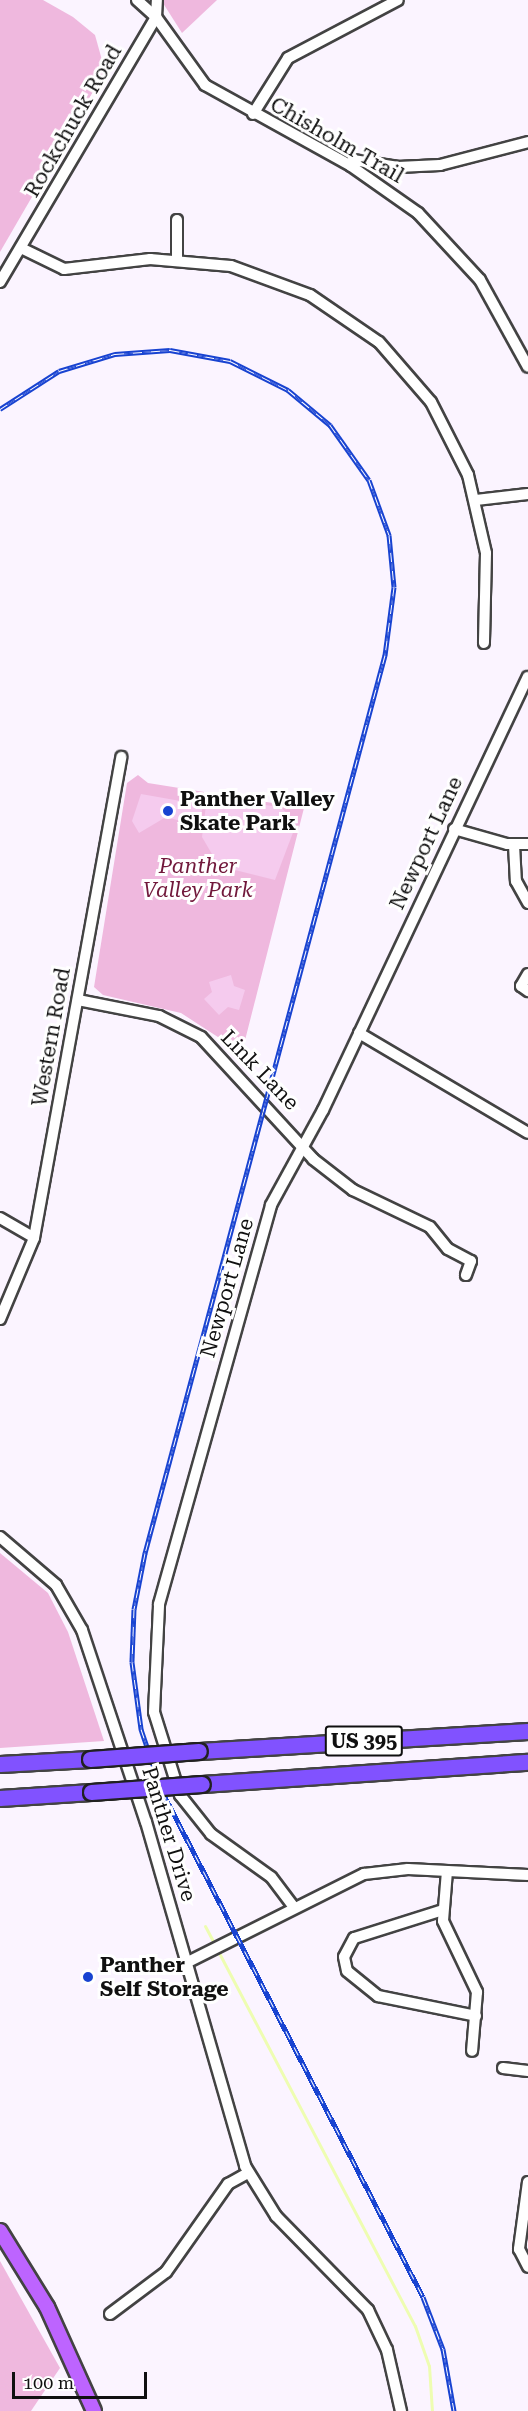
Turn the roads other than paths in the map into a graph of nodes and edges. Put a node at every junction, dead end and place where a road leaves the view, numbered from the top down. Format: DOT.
graph roads {
  1 [pos="137,0"];
  2 [pos="158,0"];
  3 [pos="398,0"];
  4 [pos="156,17"];
  5 [pos="253,114"];
  6 [pos="528,142"];
  7 [pos="351,166"];
  8 [pos="177,220"];
  9 [pos="21,248"];
  10 [pos="177,259"];
  11 [pos="1,276"];
  12 [pos="528,367"];
  13 [pos="528,494"];
  14 [pos="476,500"];
  15 [pos="484,643"];
  16 [pos="528,677"];
  17 [pos="121,758"];
  18 [pos="454,829"];
  19 [pos="528,844"];
  20 [pos="514,845"];
  21 [pos="528,903"];
  22 [pos="528,974"];
  23 [pos="528,991"];
  24 [pos="78,1000"];
  25 [pos="359,1034"];
  26 [pos="528,1133"];
  27 [pos="304,1145"];
  28 [pos="0,1218"];
  29 [pos="34,1238"];
  30 [pos="466,1275"];
  31 [pos="0,1319"];
  32 [pos="0,1537"];
  33 [pos="528,1731"];
  34 [pos="528,1762"];
  35 [pos="0,1764"];
  36 [pos="0,1798"];
  37 [pos="447,1871"];
  38 [pos="528,1875"];
  39 [pos="293,1906"];
  40 [pos="443,1910"];
  41 [pos="188,1962"];
  42 [pos="476,2016"];
  43 [pos="472,2051"];
  44 [pos="502,2068"];
  45 [pos="528,2071"];
  46 [pos="248,2173"];
  47 [pos="528,2182"];
  48 [pos="0,2231"];
  49 [pos="528,2267"];
  50 [pos="110,2314"];
  51 [pos="93,2411"];
  52 [pos="401,2411"];
  1 -- 4 [label="street, Chisholm Trail"];
  2 -- 4 [label="street"];
  3 -- 5 [label="street"];
  4 -- 5 [label="street, Chisholm Trail"];
  4 -- 9 [label="street, Rockchuck Road"];
  5 -- 7 [label="street, Chisholm Trail"];
  6 -- 7 [label="street"];
  7 -- 12 [label="street, Chisholm Trail"];
  8 -- 10 [label="street"];
  9 -- 10 [label="street"];
  9 -- 11 [label="street, Rockchuck Road"];
  10 -- 14 [label="street"];
  13 -- 14 [label="street"];
  14 -- 15 [label="street"];
  16 -- 18 [label="street, Newport Lane"];
  17 -- 24 [label="street, Western Road"];
  18 -- 20 [label="street"];
  18 -- 25 [label="street, Newport Lane"];
  19 -- 20 [label="street"];
  20 -- 21 [label="street"];
  22 -- 23 [label="street"];
  24 -- 27 [label="street, Link Lane"];
  24 -- 29 [label="street, Western Road"];
  25 -- 26 [label="street"];
  25 -- 27 [label="street, Newport Lane"];
  27 -- 30 [label="street, Link Lane"];
  27 -- 39 [label="street, Newport Lane"];
  28 -- 29 [label="street"];
  29 -- 31 [label="street, Western Road"];
  32 -- 41 [label="street, Panther Drive"];
  33 -- 35 [label="highway, US 395, bridge"];
  34 -- 36 [label="highway, US 395, bridge"];
  37 -- 38 [label="street"];
  37 -- 39 [label="street"];
  37 -- 40 [label="street"];
  39 -- 41 [label="street"];
  40 -- 42 [label="street"];
  40 -- 42 [label="street"];
  41 -- 46 [label="street, Panther Drive"];
  42 -- 43 [label="street"];
  44 -- 45 [label="street"];
  46 -- 50 [label="street"];
  46 -- 52 [label="street, Panther Drive"];
  47 -- 49 [label="street"];
  48 -- 51 [label="main road"];
}
